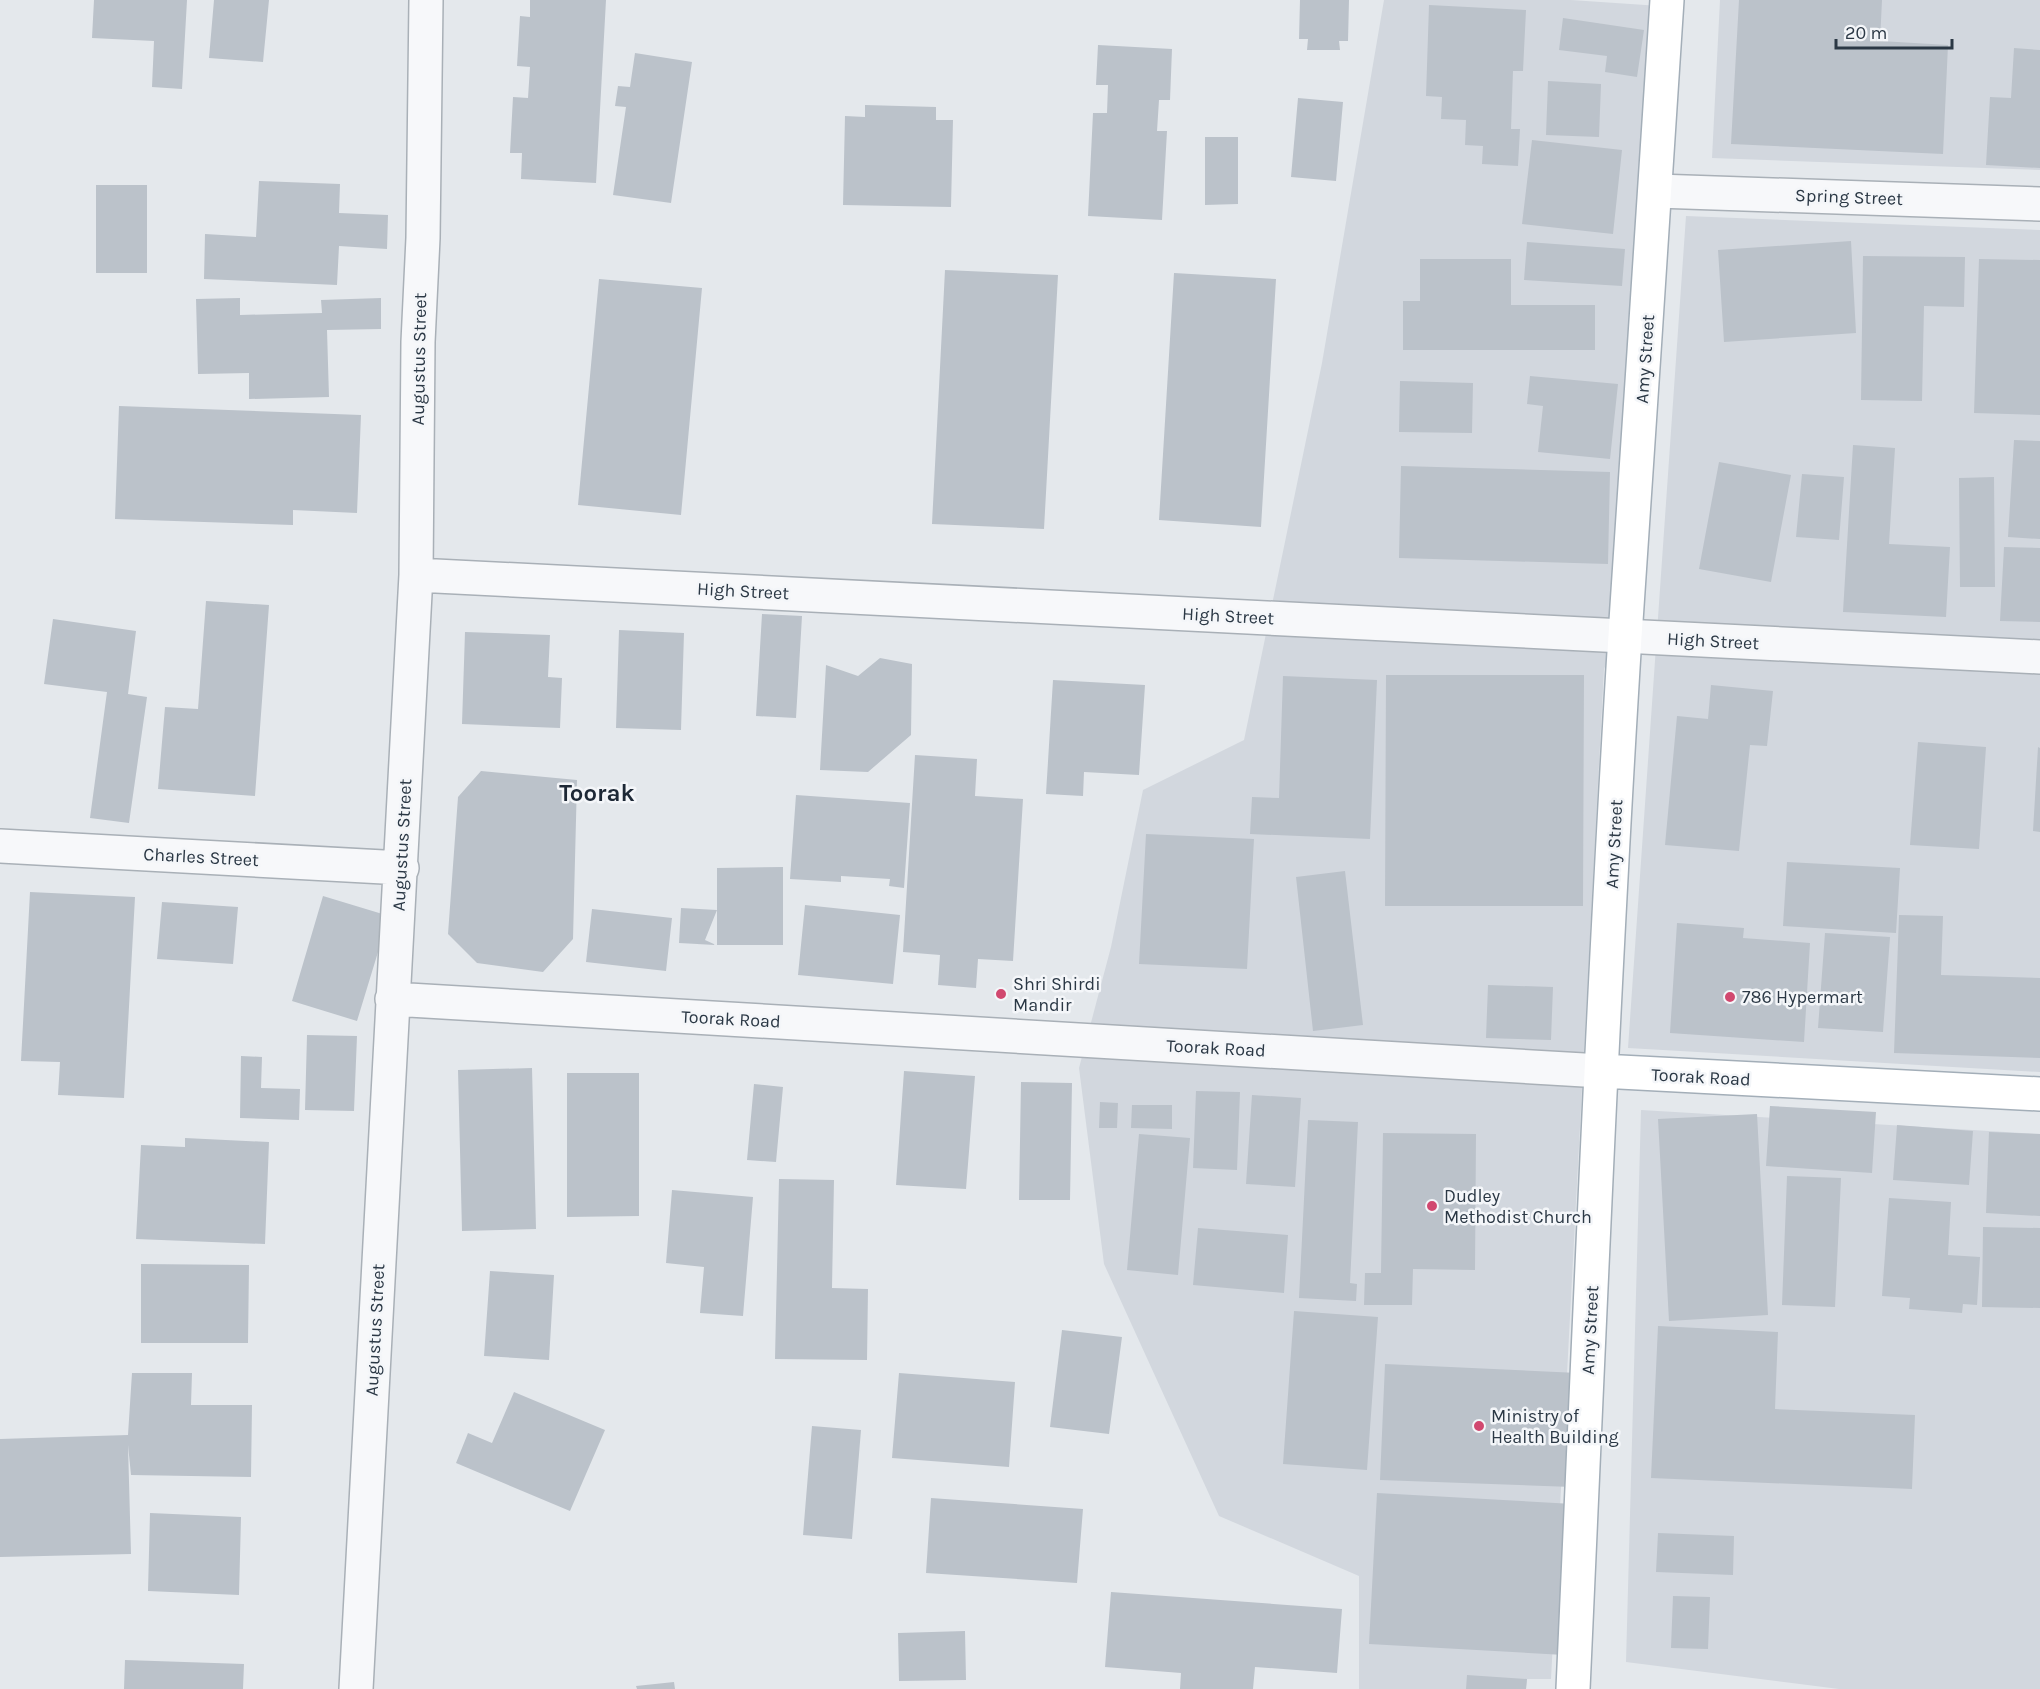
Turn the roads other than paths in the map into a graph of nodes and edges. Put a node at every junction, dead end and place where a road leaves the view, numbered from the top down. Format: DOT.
graph roads {
  1 [pos="426,0"];
  2 [pos="1667,0"];
  3 [pos="1657,191"];
  4 [pos="2040,204"];
  5 [pos="416,574"];
  6 [pos="1625,637"];
  7 [pos="2040,657"];
  8 [pos="0,846"];
  9 [pos="402,868"];
  10 [pos="392,999"];
  11 [pos="1601,1071"];
  12 [pos="2040,1094"];
  13 [pos="356,1689"];
  14 [pos="1573,1689"];
  1 -- 5 [label="street, Augustus Street"];
  2 -- 3 [label="main road, Amy Street"];
  3 -- 4 [label="street, Spring Street"];
  3 -- 6 [label="main road, Amy Street"];
  5 -- 6 [label="street, High Street"];
  5 -- 9 [label="street, Augustus Street"];
  6 -- 7 [label="street, High Street"];
  6 -- 11 [label="main road, Amy Street"];
  8 -- 9 [label="street, Charles Street"];
  9 -- 10 [label="street, Augustus Street"];
  10 -- 11 [label="street, Toorak Road"];
  10 -- 13 [label="street, Augustus Street"];
  11 -- 12 [label="main road, Toorak Road"];
  11 -- 14 [label="main road, Amy Street"];
}
